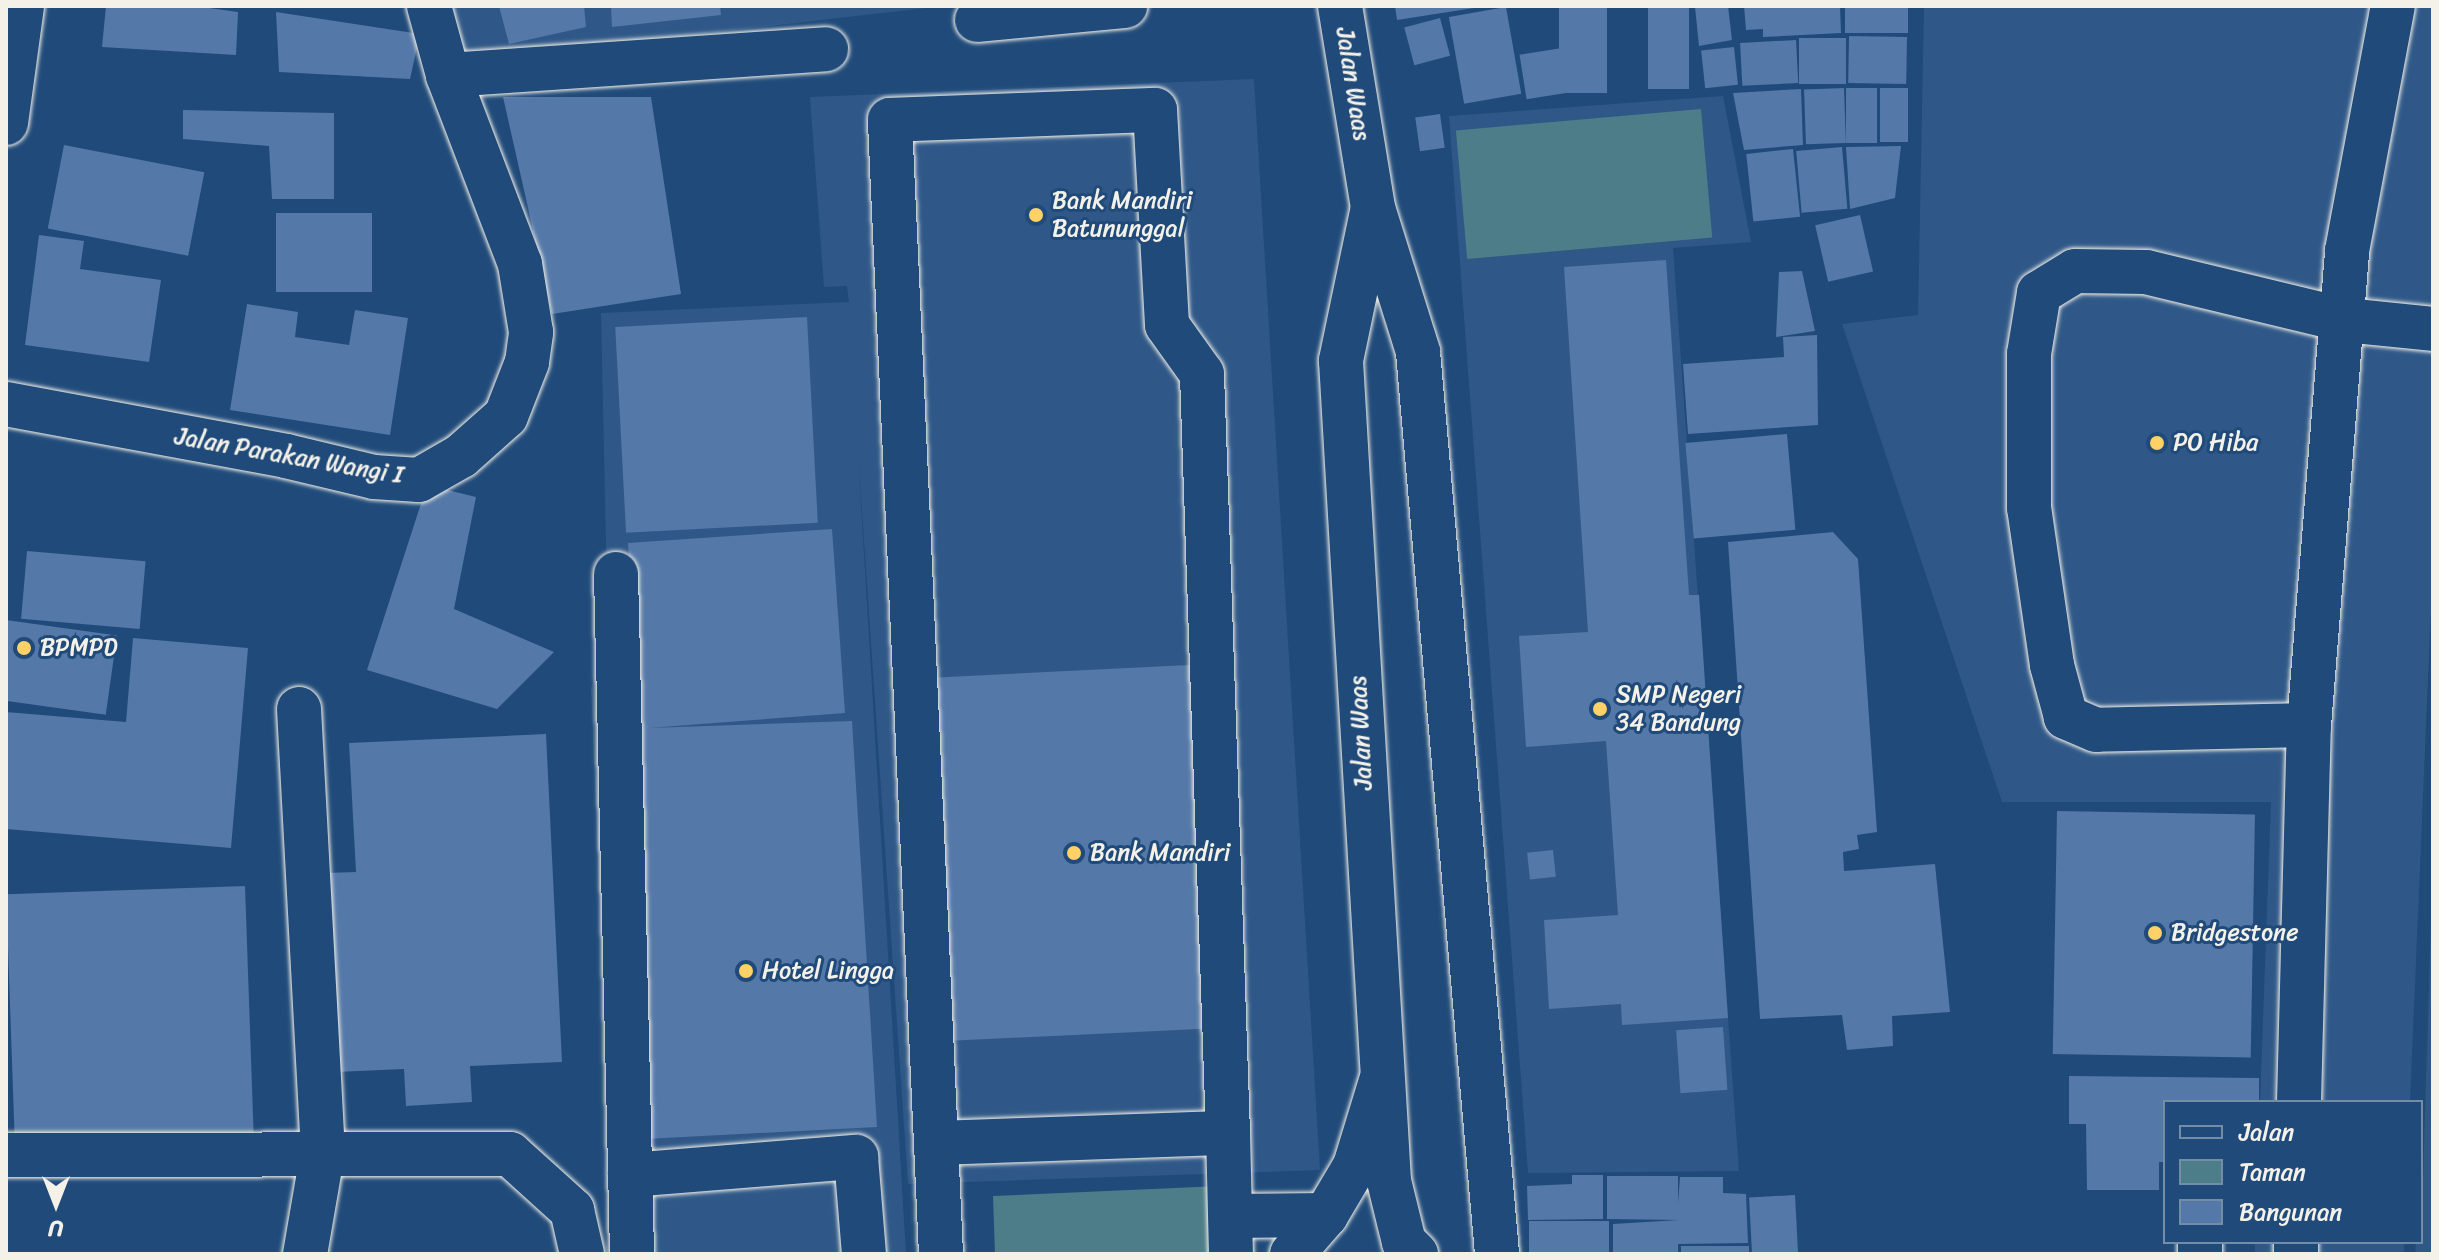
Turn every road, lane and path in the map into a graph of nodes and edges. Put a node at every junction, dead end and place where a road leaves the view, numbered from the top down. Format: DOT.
graph roads {
  1 [pos="22,6"];
  2 [pos="429,6"];
  3 [pos="1125,6"];
  4 [pos="1340,6"];
  5 [pos="2393,6"];
  6 [pos="977,20"];
  7 [pos="826,49"];
  8 [pos="448,75"];
  9 [pos="6,123"];
  10 [pos="1373,208"];
  11 [pos="2345,320"];
  12 [pos="2433,329"];
  13 [pos="6,404"];
  14 [pos="616,574"];
  15 [pos="299,709"];
  16 [pos="2309,725"];
  17 [pos="1381,1081"];
  18 [pos="2299,1100"];
  19 [pos="1228,1133"];
  20 [pos="937,1143"];
  21 [pos="323,1150"];
  22 [pos="6,1155"];
  23 [pos="630,1175"];
  24 [pos="1326,1215"];
  25 [pos="1231,1235"];
  26 [pos="305,1254"];
  27 [pos="582,1254"];
  28 [pos="632,1254"];
  29 [pos="864,1254"];
  30 [pos="941,1254"];
  31 [pos="1292,1254"];
  32 [pos="1416,1254"];
  33 [pos="1497,1254"];
  1 -- 9 [label="main road"];
  2 -- 8 [label="main road, Jalan Parakan Wangi I"];
  3 -- 6 [label="main road"];
  4 -- 10 [label="main road, Jalan Waas"];
  5 -- 11 [label="main road"];
  7 -- 8 [label="main road"];
  8 -- 13 [label="main road, Jalan Parakan Wangi I"];
  10 -- 17 [label="main road, Jalan Waas"];
  10 -- 33 [label="main road, Jalan Waas"];
  11 -- 12 [label="main road"];
  11 -- 16 [label="main road"];
  11 -- 16 [label="main road"];
  14 -- 23 [label="main road"];
  15 -- 21 [label="main road"];
  16 -- 18 [label="main road"];
  17 -- 24 [label="main road"];
  17 -- 32 [label="main road, Jalan Waas"];
  19 -- 20 [label="main road"];
  19 -- 20 [label="main road"];
  19 -- 25 [label="main road"];
  20 -- 30 [label="main road"];
  21 -- 22 [label="main road"];
  21 -- 26 [label="main road"];
  21 -- 27 [label="main road"];
  23 -- 28 [label="main road"];
  23 -- 29 [label="main road"];
  24 -- 25 [label="main road"];
  24 -- 31 [label="main road"];
}
